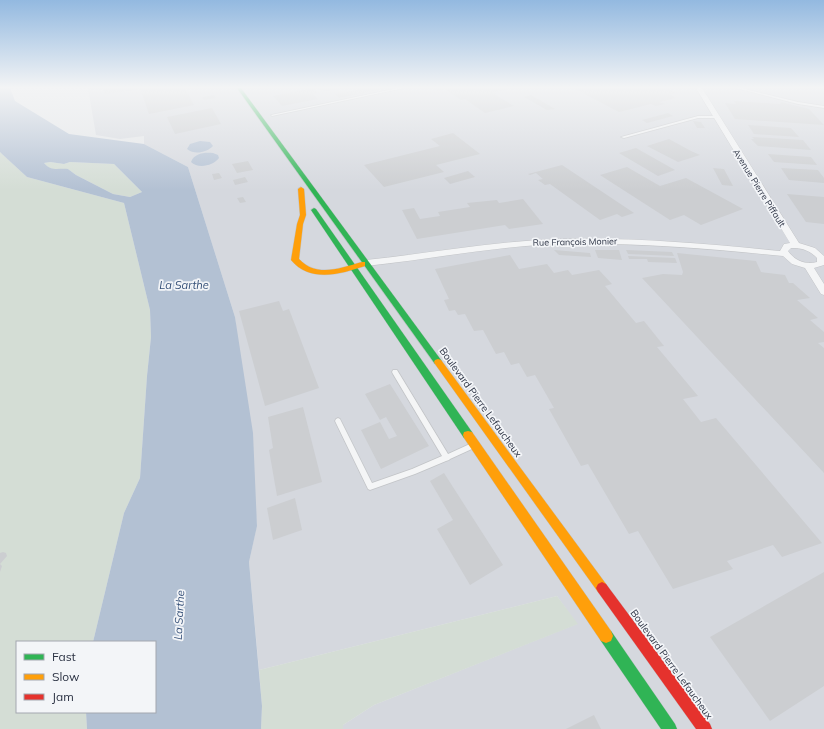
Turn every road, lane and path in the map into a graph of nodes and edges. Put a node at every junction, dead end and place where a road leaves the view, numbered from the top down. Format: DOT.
graph roads {
  1 [pos="254,122"];
  2 [pos="264,122"];
  3 [pos="679,122"];
  4 [pos="719,122"];
  5 [pos="623,137"];
  6 [pos="296,183"];
  7 [pos="796,245"];
  8 [pos="785,254"];
  9 [pos="822,257"];
  10 [pos="366,263"];
  11 [pos="808,265"];
  12 [pos="352,268"];
  13 [pos="824,292"];
  14 [pos="395,372"];
  15 [pos="338,421"];
  16 [pos="474,445"];
  17 [pos="447,458"];
  18 [pos="670,729"];
  19 [pos="706,729"];
  1 -- 6 [label="main road"];
  2 -- 10 [label="main road, Boulevard Pierre Lefaucheux"];
  3 -- 5 [label="lane"];
  4 -- 7 [label="street, Avenue Pierre Piffault"];
  6 -- 12 [label="main road"];
  6 -- 12 [label="main road"];
  7 -- 8 [label="street"];
  7 -- 9 [label="street"];
  8 -- 10 [label="street, Rue François Monier"];
  8 -- 11 [label="street"];
  9 -- 11 [label="street"];
  10 -- 12 [label="main road"];
  10 -- 19 [label="main road, Boulevard Pierre Lefaucheux"];
  11 -- 13 [label="street"];
  12 -- 16 [label="main road"];
  14 -- 17 [label="lane"];
  15 -- 17 [label="lane"];
  16 -- 17 [label="lane"];
  16 -- 18 [label="main road"];
}
